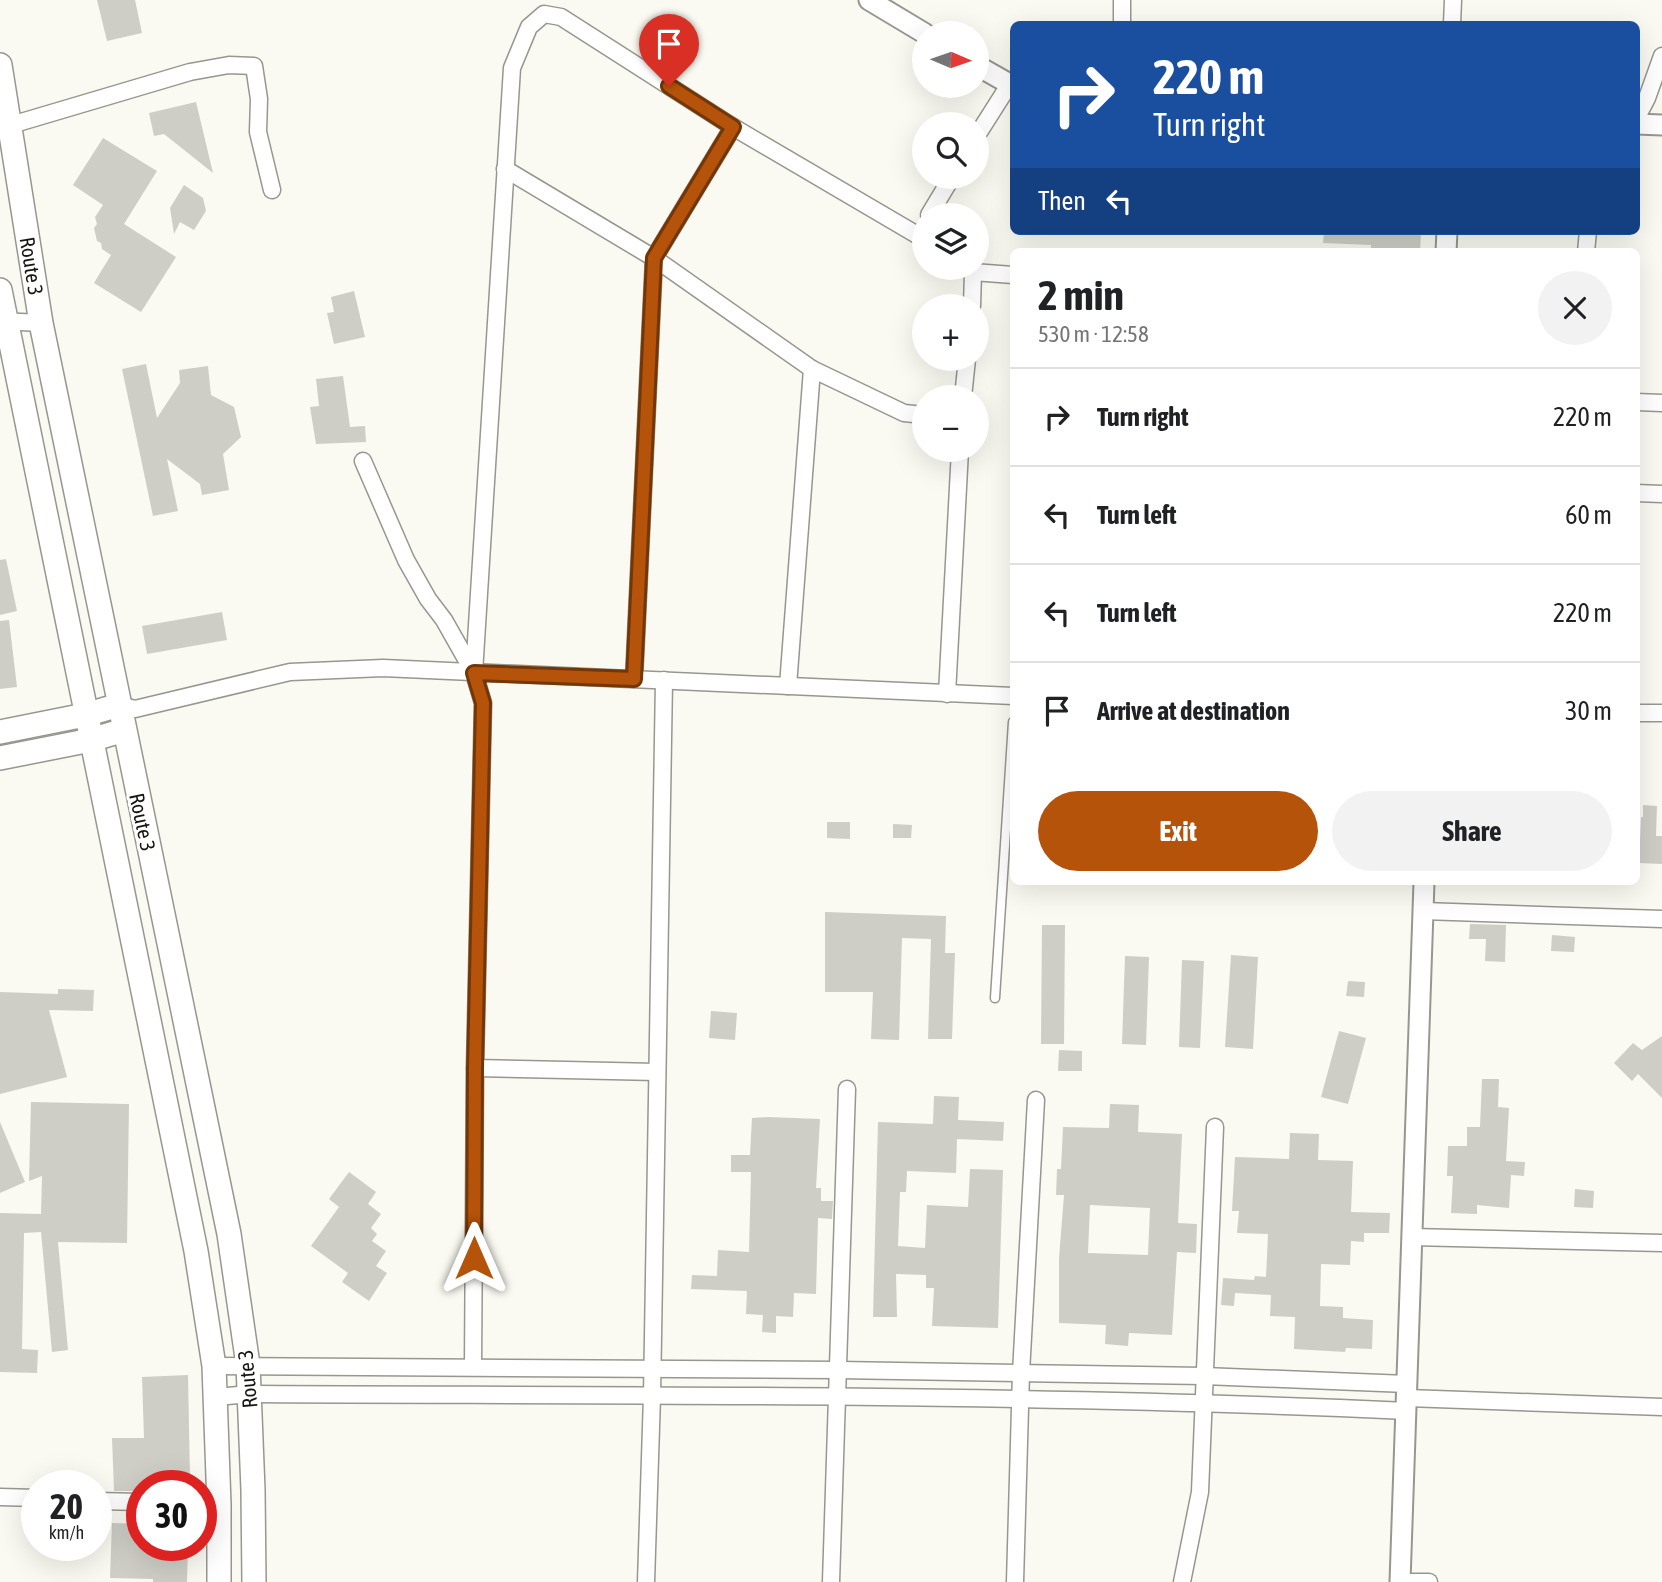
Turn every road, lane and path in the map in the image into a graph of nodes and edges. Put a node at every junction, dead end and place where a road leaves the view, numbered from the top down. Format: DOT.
graph roads {
  1 [pos="869,0"];
  2 [pos="1122,0"];
  3 [pos="1453,0"];
  4 [pos="1122,21"];
  5 [pos="1452,21"];
  6 [pos="912,26"];
  7 [pos="1662,56"];
  8 [pos="0,65"];
  9 [pos="989,72"];
  10 [pos="1010,84"];
  11 [pos="1010,86"];
  12 [pos="1640,113"];
  13 [pos="989,118"];
  14 [pos="1640,122"];
  15 [pos="11,125"];
  16 [pos="1662,125"];
  17 [pos="733,127"];
  18 [pos="505,169"];
  19 [pos="272,190"];
  20 [pos="912,226"];
  21 [pos="654,258"];
  22 [pos="989,272"];
  23 [pos="1010,275"];
  24 [pos="0,290"];
  25 [pos="3,321"];
  26 [pos="40,323"];
  27 [pos="812,369"];
  28 [pos="1640,402"];
  29 [pos="1662,403"];
  30 [pos="912,414"];
  31 [pos="363,461"];
  32 [pos="959,462"];
  33 [pos="1640,493"];
  34 [pos="1662,495"];
  35 [pos="474,673"];
  36 [pos="634,679"];
  37 [pos="664,680"];
  38 [pos="788,686"];
  39 [pos="947,694"];
  40 [pos="1010,696"];
  41 [pos="1640,713"];
  42 [pos="1662,713"];
  43 [pos="85,715"];
  44 [pos="126,715"];
  45 [pos="0,732"];
  46 [pos="91,740"];
  47 [pos="0,758"];
  48 [pos="1010,768"];
  49 [pos="1424,885"];
  50 [pos="1423,911"];
  51 [pos="1662,919"];
  52 [pos="995,998"];
  53 [pos="475,1068"];
  54 [pos="657,1072"];
  55 [pos="847,1089"];
  56 [pos="1036,1100"];
  57 [pos="1216,1127"];
  58 [pos="1412,1237"];
  59 [pos="1662,1243"];
  60 [pos="248,1365"];
  61 [pos="214,1366"];
  62 [pos="473,1367"];
  63 [pos="652,1368"];
  64 [pos="838,1370"];
  65 [pos="1021,1373"];
  66 [pos="1205,1376"];
  67 [pos="250,1394"];
  68 [pos="836,1395"];
  69 [pos="652,1396"];
  70 [pos="216,1397"];
  71 [pos="1022,1398"];
  72 [pos="1407,1398"];
  73 [pos="1204,1402"];
  74 [pos="1662,1407"];
  75 [pos="212,1470"];
  76 [pos="0,1497"];
  77 [pos="21,1498"];
  78 [pos="217,1561"];
  79 [pos="219,1582"];
  80 [pos="254,1582"];
  81 [pos="646,1582"];
  82 [pos="831,1582"];
  83 [pos="1015,1582"];
  84 [pos="1182,1582"];
  85 [pos="1401,1582"];
  86 [pos="1429,1582"];
  1 -- 6 [label="street"];
  2 -- 4 [label="street"];
  3 -- 5 [label="street"];
  7 -- 12 [label="street"];
  8 -- 15 [label="main road, Route 3"];
  9 -- 10 [label="street"];
  11 -- 13 [label="street"];
  14 -- 16 [label="street"];
  15 -- 19 [label="street"];
  15 -- 26 [label="main road, Route 3"];
  17 -- 18 [label="street"];
  17 -- 20 [label="street"];
  17 -- 21 [label="street"];
  18 -- 21 [label="street"];
  18 -- 35 [label="street"];
  21 -- 27 [label="street"];
  21 -- 36 [label="street"];
  22 -- 23 [label="street"];
  24 -- 25 [label="main road"];
  25 -- 26 [label="street"];
  25 -- 43 [label="main road"];
  26 -- 44 [label="main road, Route 3"];
  27 -- 30 [label="street"];
  27 -- 38 [label="street"];
  28 -- 29 [label="street"];
  31 -- 35 [label="street"];
  32 -- 39 [label="street"];
  33 -- 34 [label="street"];
  35 -- 36 [label="street"];
  35 -- 44 [label="street"];
  35 -- 53 [label="street"];
  36 -- 37 [label="street"];
  37 -- 38 [label="street"];
  37 -- 54 [label="street"];
  38 -- 39 [label="street"];
  39 -- 40 [label="street"];
  41 -- 42 [label="street"];
  43 -- 44 [label="main road"];
  43 -- 45 [label="main road"];
  43 -- 46 [label="main road"];
  44 -- 46 [label="main road"];
  44 -- 60 [label="main road, Route 3"];
  46 -- 47 [label="main road"];
  46 -- 61 [label="main road"];
  48 -- 52 [label="lane"];
  49 -- 50 [label="street"];
  50 -- 51 [label="street"];
  50 -- 58 [label="street"];
  53 -- 54 [label="street"];
  53 -- 62 [label="street"];
  54 -- 63 [label="street"];
  55 -- 64 [label="street"];
  56 -- 65 [label="street"];
  57 -- 66 [label="street"];
  58 -- 59 [label="street"];
  58 -- 72 [label="street"];
  60 -- 61 [label="street"];
  60 -- 62 [label="street"];
  60 -- 67 [label="main road, Route 3"];
  61 -- 70 [label="main road"];
  62 -- 63 [label="street"];
  63 -- 64 [label="street"];
  63 -- 69 [label="street"];
  64 -- 65 [label="street"];
  64 -- 68 [label="street"];
  65 -- 66 [label="street"];
  65 -- 71 [label="street"];
  66 -- 72 [label="street"];
  66 -- 73 [label="street"];
  67 -- 69 [label="street"];
  67 -- 70 [label="street"];
  67 -- 80 [label="main road, Route 3"];
  68 -- 69 [label="street"];
  68 -- 71 [label="street"];
  68 -- 82 [label="street"];
  69 -- 81 [label="street"];
  70 -- 75 [label="main road"];
  71 -- 73 [label="street"];
  71 -- 83 [label="street"];
  72 -- 73 [label="street"];
  72 -- 74 [label="street"];
  72 -- 85 [label="street"];
  73 -- 84 [label="street"];
  76 -- 77 [label="street"];
  78 -- 79 [label="main road"];
  85 -- 86 [label="street"];
}
